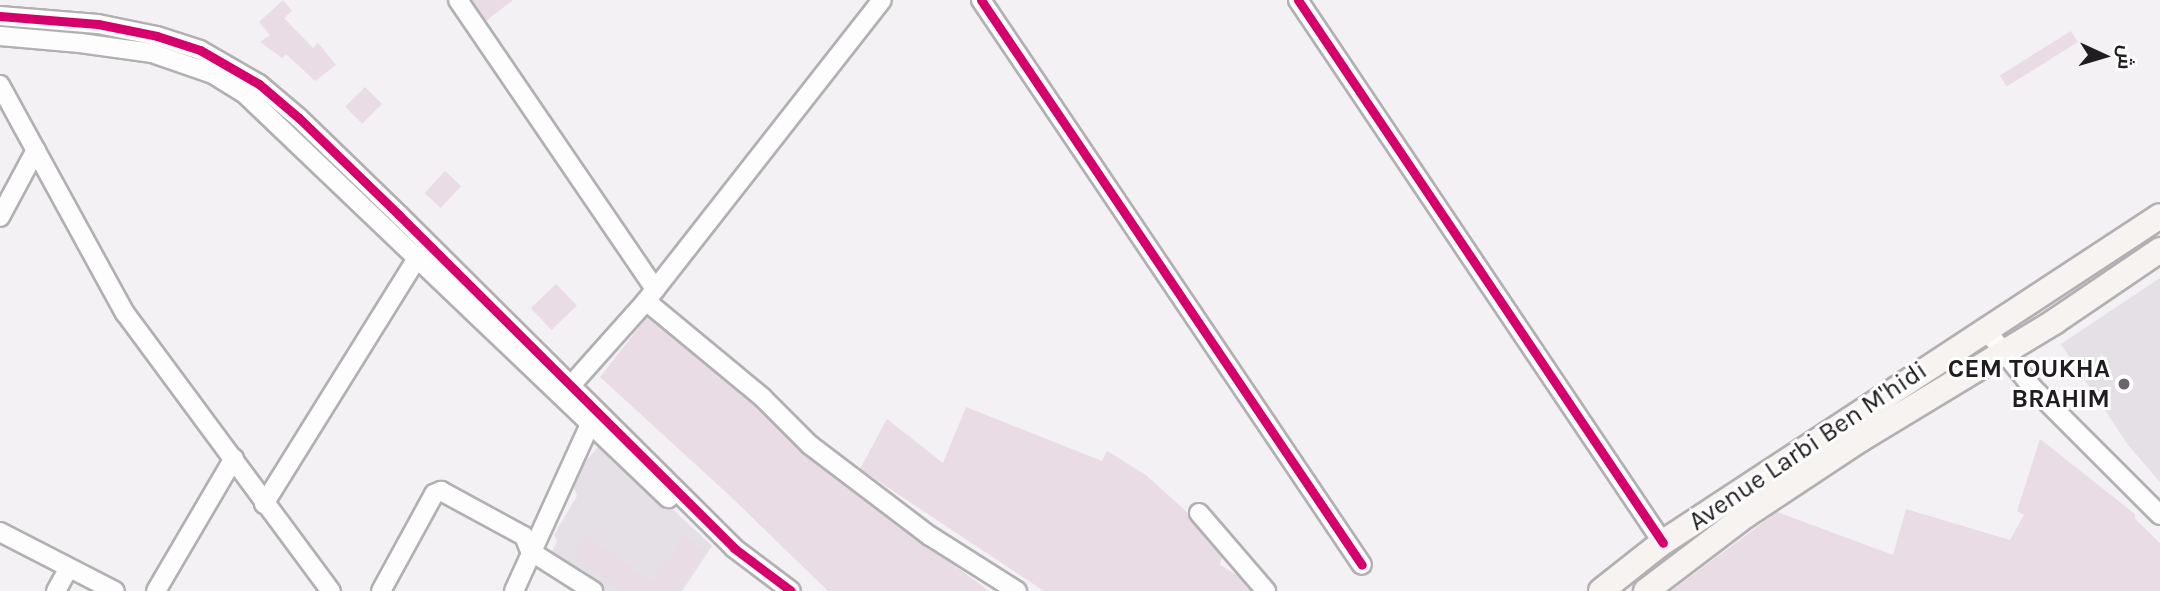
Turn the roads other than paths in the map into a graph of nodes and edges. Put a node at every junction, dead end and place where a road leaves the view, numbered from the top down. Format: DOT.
graph roads {
  1 [pos="458,0"];
  2 [pos="881,0"];
  3 [pos="981,0"];
  4 [pos="1298,0"];
  5 [pos="0,16"];
  6 [pos="0,36"];
  7 [pos="0,85"];
  8 [pos="36,150"];
  9 [pos="2160,216"];
  10 [pos="0,217"];
  11 [pos="2160,250"];
  12 [pos="418,257"];
  13 [pos="650,295"];
  14 [pos="1986,330"];
  15 [pos="2002,354"];
  16 [pos="567,390"];
  17 [pos="590,424"];
  18 [pos="234,458"];
  19 [pos="264,504"];
  20 [pos="1199,513"];
  21 [pos="2160,515"];
  22 [pos="0,532"];
  23 [pos="1663,543"];
  24 [pos="530,551"];
  25 [pos="1362,565"];
  26 [pos="69,568"];
  27 [pos="1653,589"];
  28 [pos="56,591"];
  29 [pos="115,591"];
  30 [pos="156,591"];
  31 [pos="331,591"];
  32 [pos="381,591"];
  33 [pos="514,591"];
  34 [pos="593,591"];
  35 [pos="773,591"];
  36 [pos="790,591"];
  37 [pos="1017,591"];
  38 [pos="1265,591"];
  39 [pos="1601,591"];
  1 -- 13 [label="street"];
  2 -- 13 [label="street"];
  3 -- 25 [label="street"];
  4 -- 23 [label="street"];
  5 -- 16 [label="street"];
  6 -- 12 [label="street"];
  7 -- 8 [label="street"];
  8 -- 10 [label="street"];
  8 -- 18 [label="street"];
  9 -- 14 [label="main road, Avenue Larbi Ben M'hidi"];
  11 -- 15 [label="main road"];
  12 -- 16 [label="street"];
  12 -- 19 [label="street"];
  13 -- 16 [label="street"];
  13 -- 37 [label="street"];
  14 -- 15 [label="street"];
  14 -- 23 [label="main road, Avenue Larbi Ben M'hidi"];
  15 -- 21 [label="street"];
  15 -- 27 [label="main road"];
  16 -- 17 [label="street"];
  16 -- 36 [label="street"];
  17 -- 24 [label="street"];
  17 -- 35 [label="street"];
  18 -- 19 [label="street"];
  18 -- 30 [label="street"];
  19 -- 31 [label="street"];
  20 -- 38 [label="street"];
  22 -- 26 [label="street"];
  23 -- 39 [label="main road, Avenue Larbi Ben M'hidi"];
  24 -- 32 [label="street"];
  24 -- 33 [label="street"];
  24 -- 34 [label="street"];
  26 -- 28 [label="street"];
  26 -- 29 [label="street"];
}
